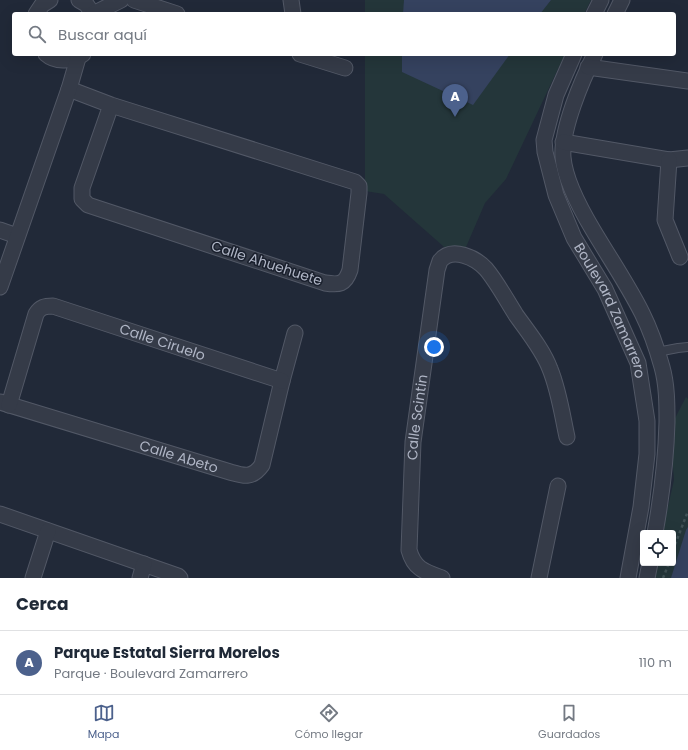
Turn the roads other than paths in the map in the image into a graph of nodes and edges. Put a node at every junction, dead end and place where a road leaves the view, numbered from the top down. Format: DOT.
graph roads {
  1 [pos="79,0"];
  2 [pos="121,0"];
  3 [pos="134,0"];
  4 [pos="292,0"];
  5 [pos="601,0"];
  6 [pos="622,0"];
  7 [pos="92,12"];
  8 [pos="97,12"];
  9 [pos="171,12"];
  10 [pos="293,12"];
  11 [pos="595,12"];
  12 [pos="616,12"];
  13 [pos="48,56"];
  14 [pos="81,56"];
  15 [pos="306,56"];
  16 [pos="573,56"];
  17 [pos="591,60"];
  18 [pos="345,68"];
  19 [pos="688,81"];
  20 [pos="69,89"];
  21 [pos="111,105"];
  22 [pos="563,142"];
  23 [pos="688,158"];
  24 [pos="669,160"];
  25 [pos="0,230"];
  26 [pos="17,236"];
  27 [pos="680,257"];
  28 [pos="618,272"];
  29 [pos="600,281"];
  30 [pos="0,287"];
  31 [pos="295,333"];
  32 [pos="688,347"];
  33 [pos="657,352"];
  34 [pos="282,381"];
  35 [pos="5,404"];
  36 [pos="567,437"];
  37 [pos="558,486"];
  38 [pos="0,514"];
  39 [pos="656,530"];
  40 [pos="48,531"];
  41 [pos="649,566"];
  42 [pos="142,571"];
  43 [pos="33,578"];
  44 [pos="180,578"];
  45 [pos="442,578"];
  46 [pos="539,578"];
  47 [pos="628,578"];
  48 [pos="647,578"];
  1 -- 7 [label="street"];
  2 -- 8 [label="street"];
  3 -- 9 [label="street"];
  4 -- 10 [label="street"];
  5 -- 11 [label="street"];
  6 -- 12 [label="street"];
  13 -- 14 [label="street"];
  14 -- 20 [label="street"];
  15 -- 18 [label="street"];
  16 -- 29 [label="street, Boulevard Zamarrero"];
  17 -- 19 [label="street"];
  17 -- 22 [label="street, Boulevard Zamarrero"];
  20 -- 21 [label="street, Calle Ahuehuete"];
  20 -- 26 [label="street"];
  21 -- 21 [label="street, Calle Ahuehuete"];
  22 -- 24 [label="street"];
  22 -- 28 [label="street, Boulevard Zamarrero"];
  23 -- 24 [label="street"];
  24 -- 27 [label="street"];
  25 -- 26 [label="street"];
  26 -- 30 [label="street"];
  28 -- 29 [label="street"];
  28 -- 33 [label="street, Boulevard Zamarrero"];
  29 -- 47 [label="street, Boulevard Zamarrero"];
  31 -- 34 [label="street"];
  32 -- 33 [label="lane"];
  33 -- 39 [label="street, Boulevard Zamarrero"];
  34 -- 35 [label="street, Calle Ciruelo"];
  34 -- 35 [label="street, Calle Abeto"];
  36 -- 45 [label="street, Calle Scintin"];
  37 -- 46 [label="street"];
  38 -- 40 [label="street"];
  40 -- 42 [label="street"];
  40 -- 43 [label="street"];
  41 -- 48 [label="street"];
  42 -- 44 [label="street"];
}
